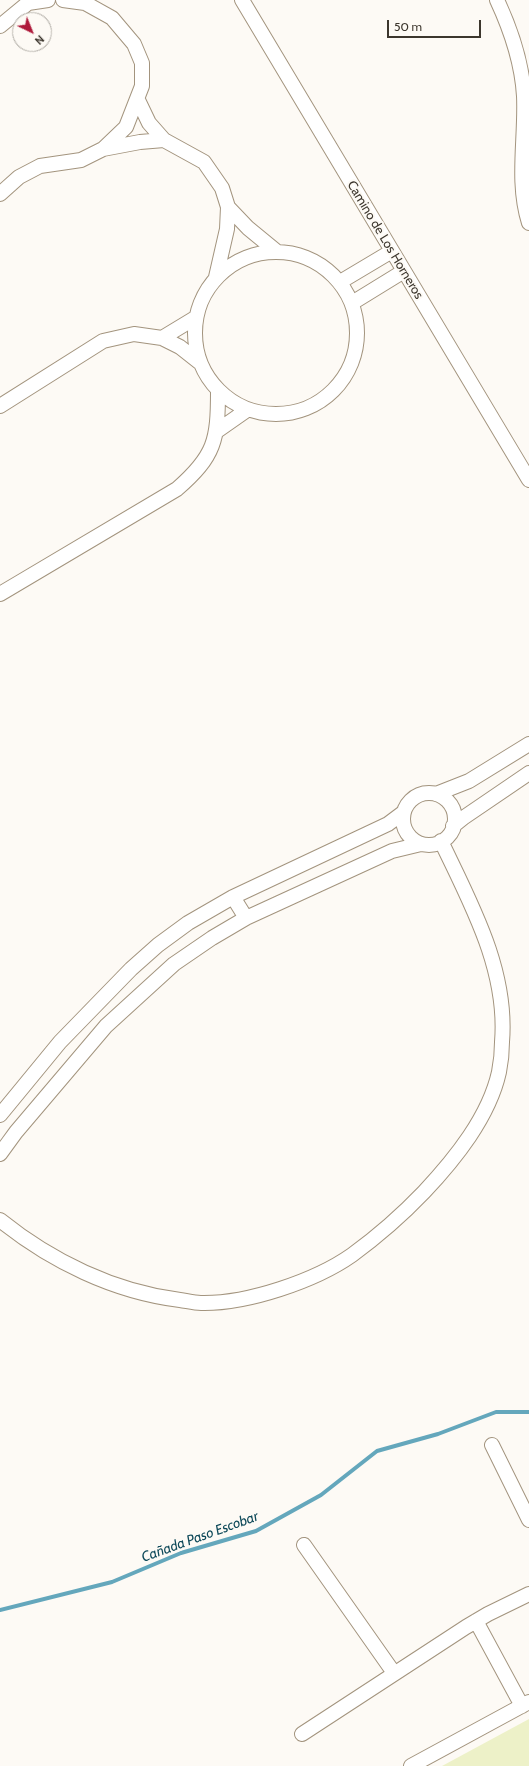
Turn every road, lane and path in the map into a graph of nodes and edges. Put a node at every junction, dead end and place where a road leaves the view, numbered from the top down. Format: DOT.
graph roads {
  1 [pos="48,0"];
  2 [pos="63,0"];
  3 [pos="242,0"];
  4 [pos="497,0"];
  5 [pos="0,26"];
  6 [pos="138,100"];
  7 [pos="164,140"];
  8 [pos="103,149"];
  9 [pos="0,194"];
  10 [pos="228,207"];
  11 [pos="529,223"];
  12 [pos="276,251"];
  13 [pos="392,251"];
  14 [pos="404,271"];
  15 [pos="216,277"];
  16 [pos="340,282"];
  17 [pos="352,304"];
  18 [pos="195,318"];
  19 [pos="162,338"];
  20 [pos="199,362"];
  21 [pos="218,391"];
  22 [pos="0,406"];
  23 [pos="247,410"];
  24 [pos="217,431"];
  25 [pos="529,480"];
  26 [pos="0,594"];
  27 [pos="529,744"];
  28 [pos="529,773"];
  29 [pos="436,794"];
  30 [pos="404,812"];
  31 [pos="453,826"];
  32 [pos="441,842"];
  33 [pos="421,844"];
  34 [pos="234,897"];
  35 [pos="246,918"];
  36 [pos="90,1010"];
  37 [pos="106,1026"];
  38 [pos="0,1115"];
  39 [pos="0,1154"];
  40 [pos="0,1220"];
  41 [pos="492,1445"];
  42 [pos="529,1520"];
  43 [pos="304,1545"];
  44 [pos="529,1594"];
  45 [pos="476,1621"];
  46 [pos="394,1673"];
  47 [pos="525,1704"];
  48 [pos="302,1734"];
  49 [pos="411,1766"];
  1 -- 5 [label="street"];
  2 -- 6 [label="street"];
  3 -- 13 [label="street, Camino de Los Horneros"];
  4 -- 11 [label="street"];
  6 -- 7 [label="street"];
  6 -- 8 [label="street"];
  7 -- 8 [label="street"];
  7 -- 10 [label="street"];
  8 -- 9 [label="street"];
  10 -- 12 [label="street"];
  10 -- 15 [label="street"];
  12 -- 15 [label="street"];
  12 -- 16 [label="street"];
  13 -- 14 [label="street, Camino de Los Horneros"];
  13 -- 16 [label="street"];
  14 -- 17 [label="street"];
  14 -- 25 [label="street, Camino de Los Horneros"];
  15 -- 18 [label="street"];
  16 -- 17 [label="street"];
  17 -- 23 [label="street"];
  18 -- 19 [label="street"];
  18 -- 20 [label="street"];
  19 -- 20 [label="street"];
  19 -- 22 [label="street"];
  20 -- 21 [label="street"];
  21 -- 23 [label="street"];
  21 -- 24 [label="street"];
  23 -- 24 [label="street"];
  24 -- 26 [label="street"];
  27 -- 29 [label="street"];
  28 -- 31 [label="street"];
  29 -- 30 [label="street"];
  29 -- 31 [label="street"];
  30 -- 33 [label="street"];
  30 -- 34 [label="street"];
  31 -- 32 [label="street"];
  32 -- 33 [label="street"];
  32 -- 40 [label="street"];
  33 -- 35 [label="street"];
  34 -- 35 [label="street"];
  34 -- 36 [label="street"];
  35 -- 37 [label="street"];
  36 -- 37 [label="street"];
  36 -- 38 [label="street"];
  37 -- 39 [label="street"];
  41 -- 42 [label="street"];
  43 -- 46 [label="street"];
  44 -- 45 [label="street"];
  45 -- 46 [label="street"];
  45 -- 47 [label="street"];
  46 -- 48 [label="street"];
  47 -- 49 [label="street"];
}
